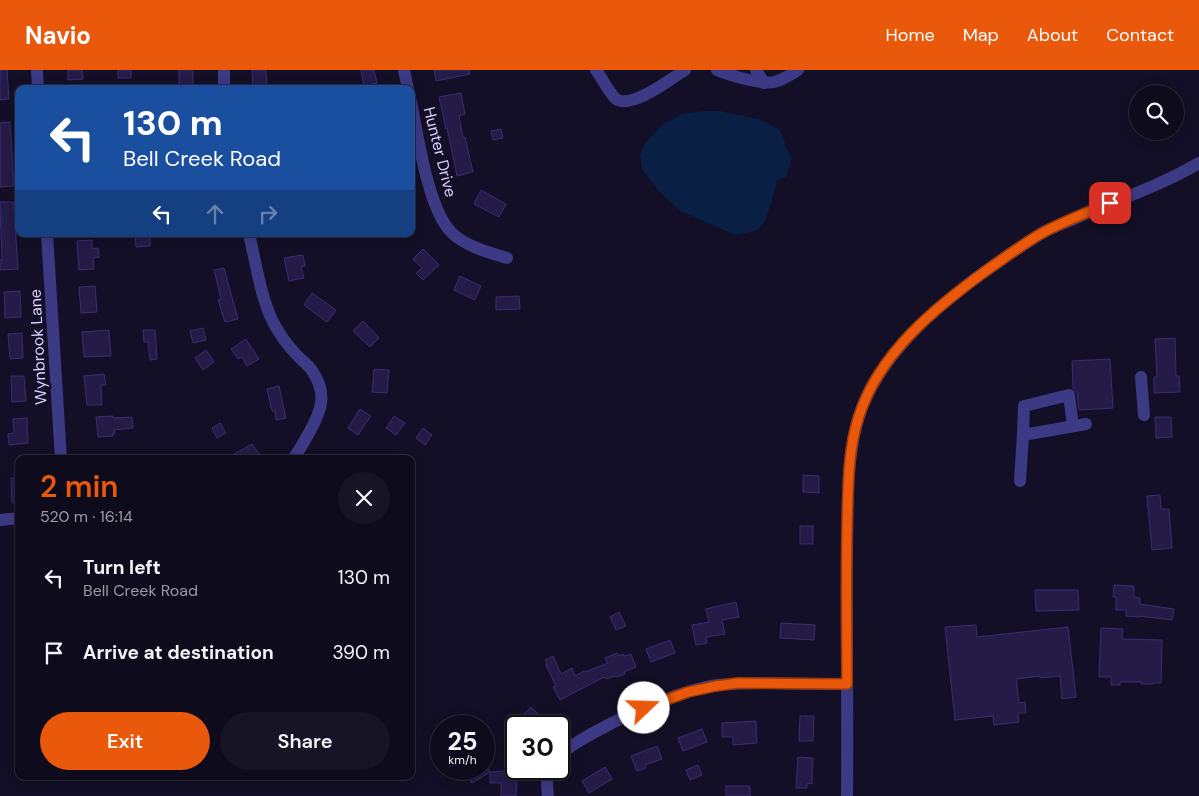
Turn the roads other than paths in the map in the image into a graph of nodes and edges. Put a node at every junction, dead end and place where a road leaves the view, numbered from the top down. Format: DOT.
graph roads {
  1 [pos="37,70"];
  2 [pos="224,70"];
  3 [pos="404,70"];
  4 [pos="596,70"];
  5 [pos="685,70"];
  6 [pos="717,70"];
  7 [pos="756,70"];
  8 [pos="798,70"];
  9 [pos="764,83"];
  10 [pos="38,85"];
  11 [pos="224,85"];
  12 [pos="407,85"];
  13 [pos="415,121"];
  14 [pos="1199,163"];
  15 [pos="48,237"];
  16 [pos="250,237"];
  17 [pos="507,258"];
  18 [pos="1141,377"];
  19 [pos="1144,415"];
  20 [pos="1086,424"];
  21 [pos="1072,426"];
  22 [pos="1023,435"];
  23 [pos="61,455"];
  24 [pos="295,455"];
  25 [pos="1020,481"];
  26 [pos="15,518"];
  27 [pos="0,520"];
  28 [pos="847,684"];
  29 [pos="570,747"];
  30 [pos="547,780"];
  31 [pos="548,796"];
  32 [pos="847,796"];
  1 -- 10 [label="street"];
  2 -- 11 [label="street"];
  3 -- 12 [label="street, Hunter Drive"];
  4 -- 5 [label="street"];
  6 -- 9 [label="street"];
  7 -- 9 [label="street"];
  8 -- 9 [label="street"];
  13 -- 17 [label="street, Hunter Drive"];
  14 -- 28 [label="street"];
  15 -- 23 [label="street, Wynbrook Lane"];
  16 -- 24 [label="street"];
  18 -- 19 [label="street"];
  20 -- 21 [label="street"];
  21 -- 22 [label="street"];
  21 -- 22 [label="street"];
  22 -- 25 [label="street"];
  26 -- 27 [label="street"];
  28 -- 29 [label="street"];
  28 -- 32 [label="street"];
  30 -- 31 [label="street"];
}
